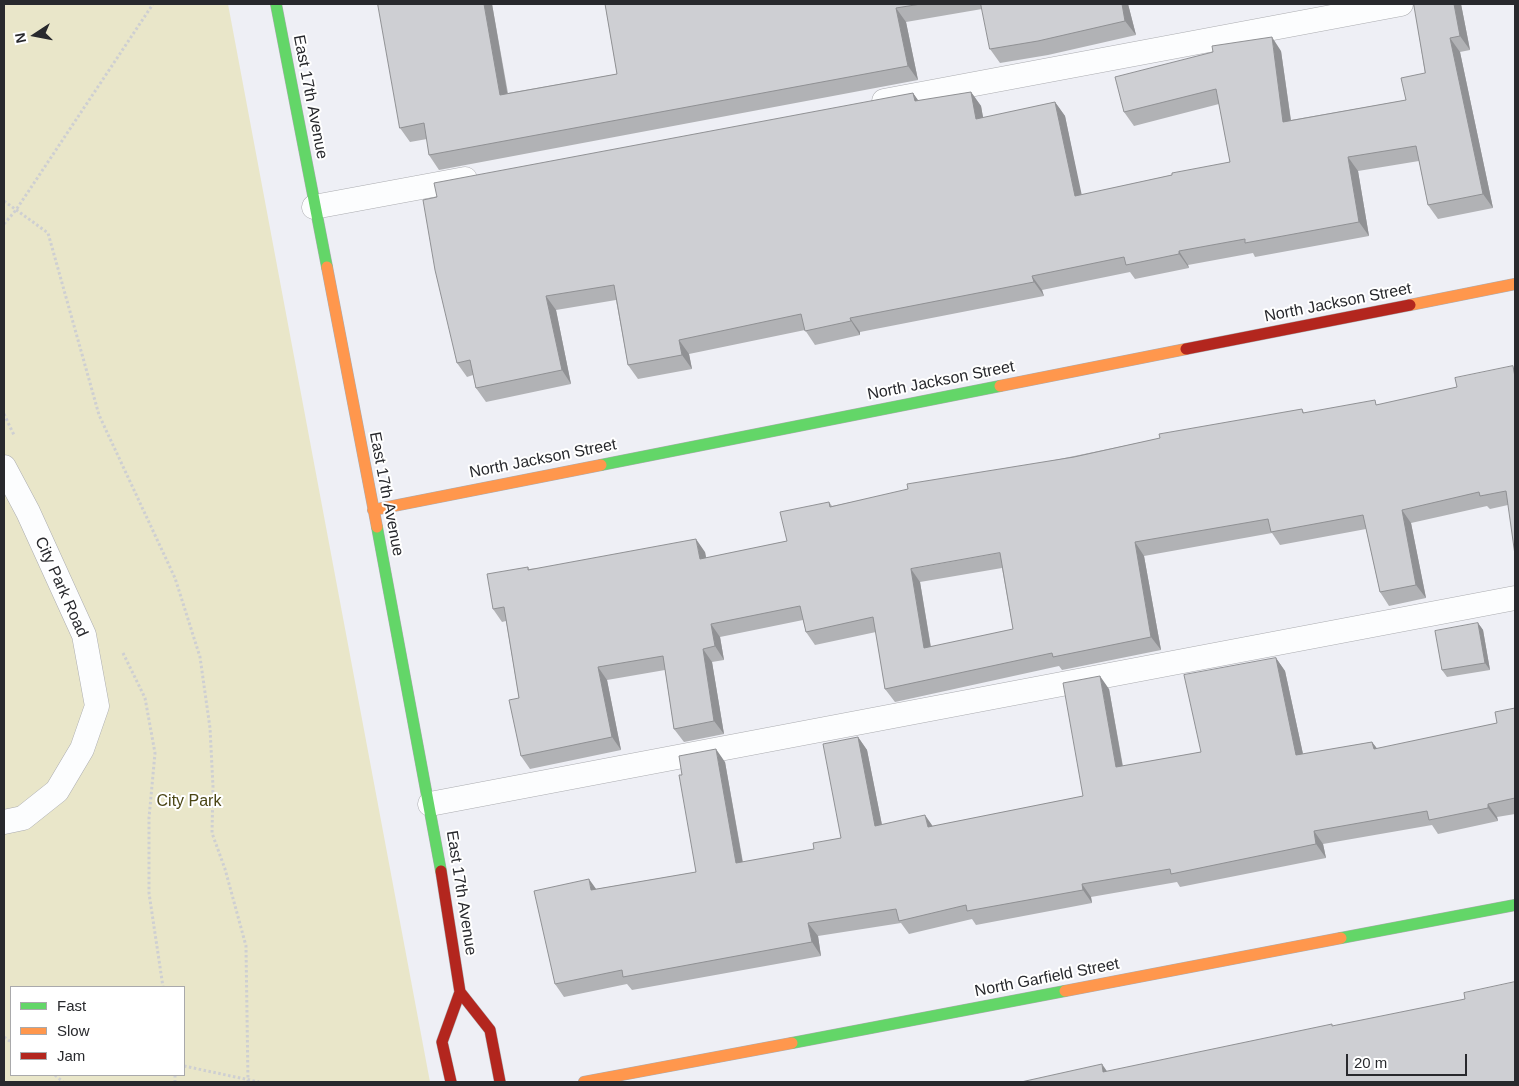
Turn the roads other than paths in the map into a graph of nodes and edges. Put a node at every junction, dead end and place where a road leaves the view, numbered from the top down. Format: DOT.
graph roads {
  1 [pos="276,4"];
  2 [pos="1401,4"];
  3 [pos="861,105"];
  4 [pos="488,175"];
  5 [pos="314,207"];
  6 [pos="1515,284"];
  7 [pos="4,467"];
  8 [pos="373,510"];
  9 [pos="1515,598"];
  10 [pos="430,804"];
  11 [pos="4,822"];
  12 [pos="1515,905"];
  13 [pos="460,992"];
  14 [pos="452,1082"];
  15 [pos="500,1082"];
  16 [pos="584,1082"];
  1 -- 5 [label="street, East 17th Avenue"];
  2 -- 3 [label="lane"];
  4 -- 5 [label="lane"];
  5 -- 8 [label="street, East 17th Avenue"];
  6 -- 8 [label="street, North Jackson Street"];
  7 -- 11 [label="lane, City Park Road"];
  8 -- 10 [label="street, East 17th Avenue"];
  9 -- 10 [label="lane"];
  10 -- 13 [label="street, East 17th Avenue"];
  12 -- 16 [label="street, North Garfield Street"];
  13 -- 14 [label="street, East 17th Avenue"];
  13 -- 15 [label="street, East 17th Avenue"];
}
